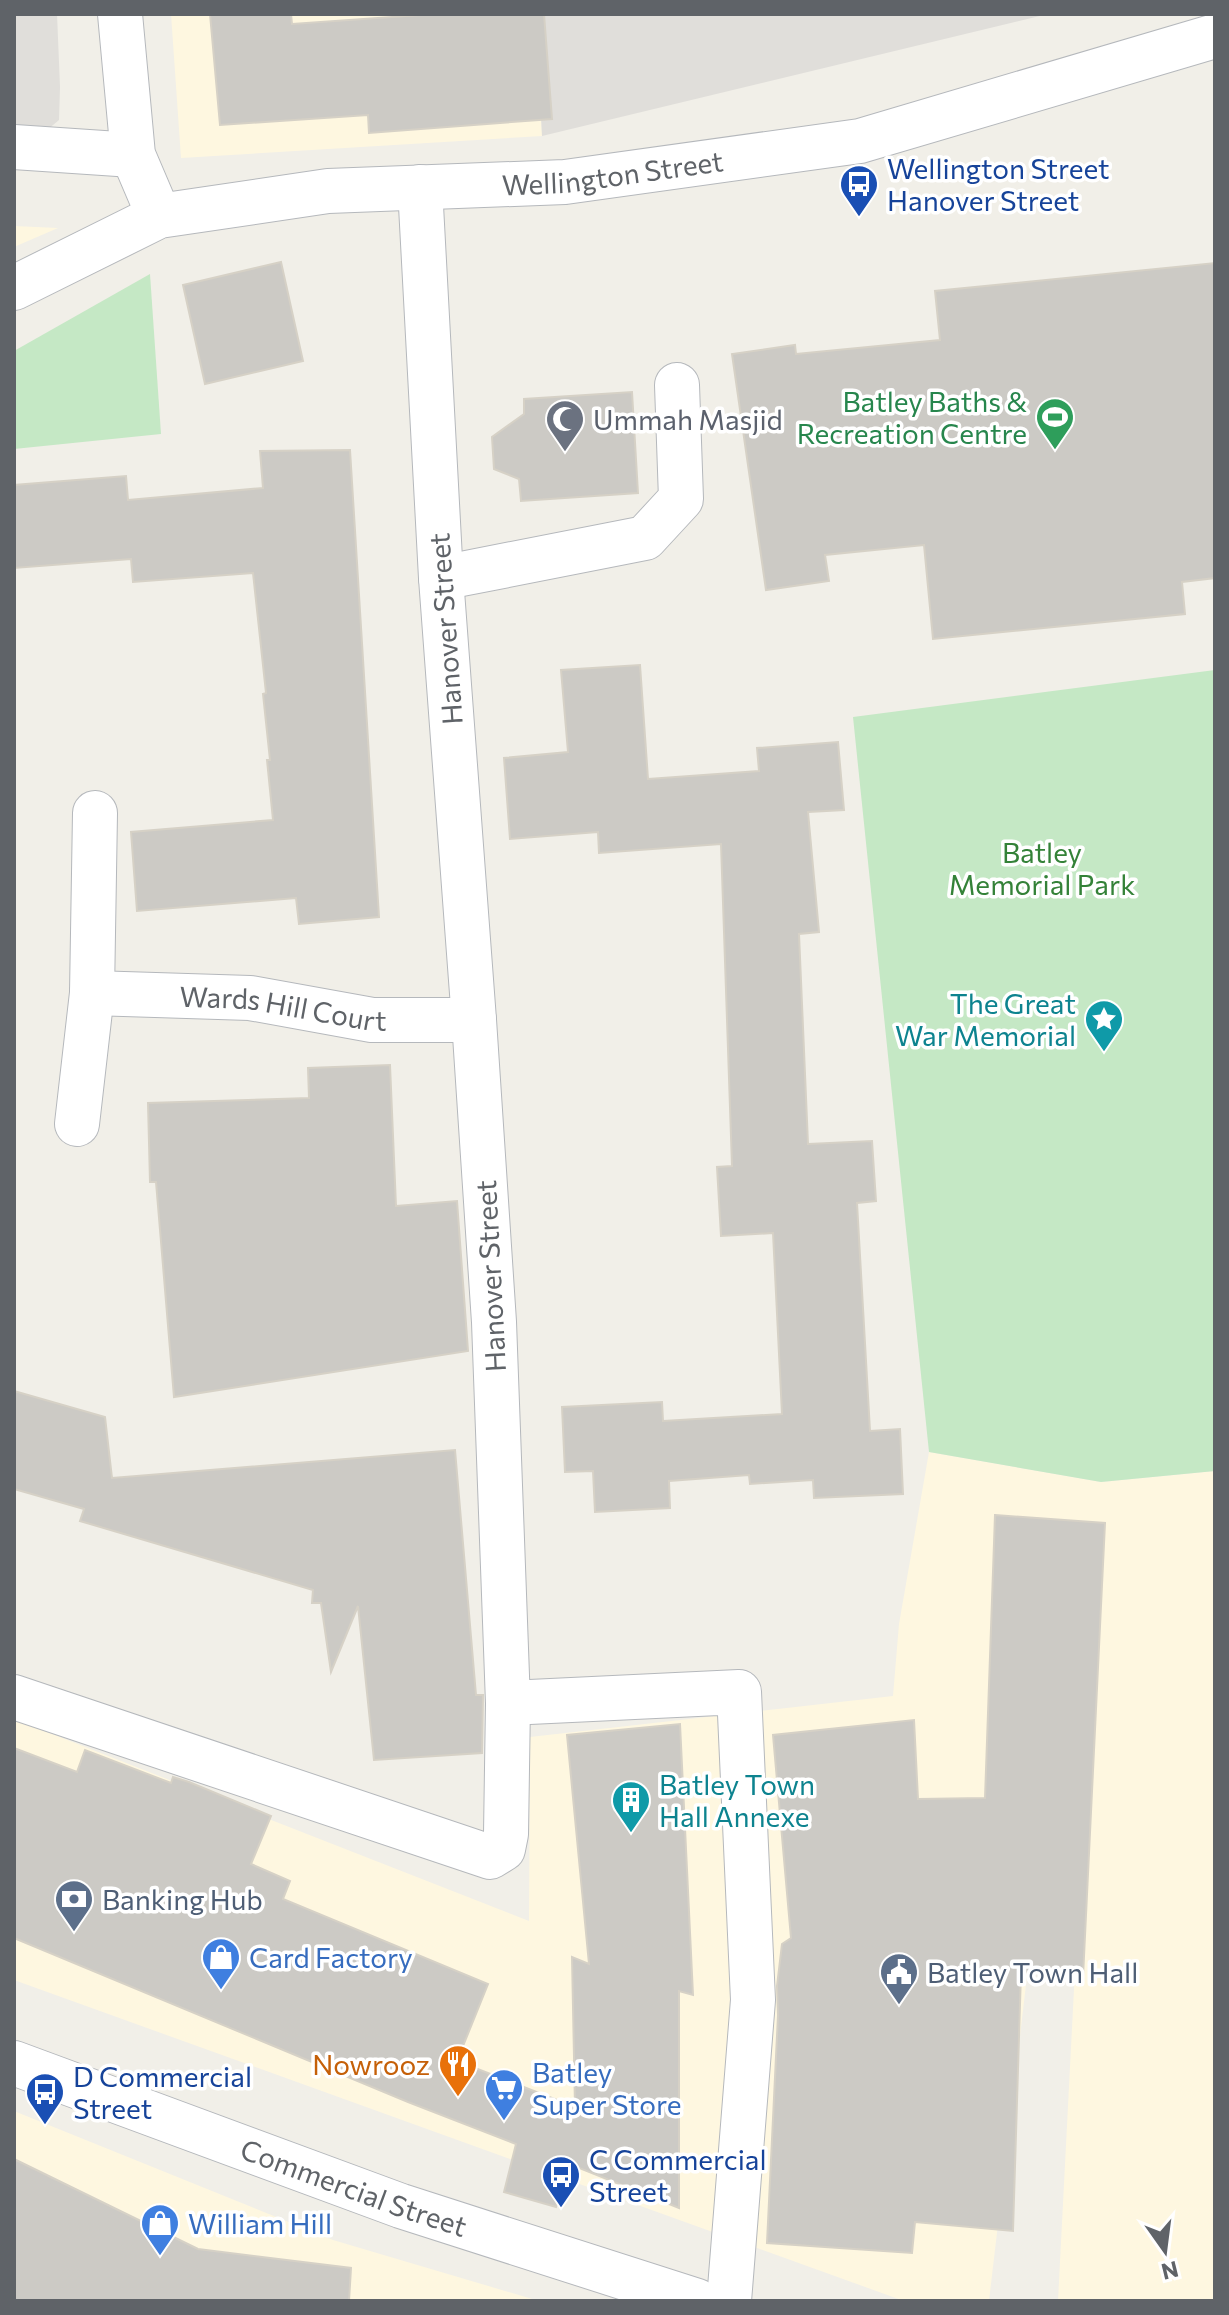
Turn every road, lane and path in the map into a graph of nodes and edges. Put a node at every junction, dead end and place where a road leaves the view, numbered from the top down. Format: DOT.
graph roads {
  1 [pos="120,14"];
  2 [pos="1215,36"];
  3 [pos="14,147"];
  4 [pos="133,155"];
  5 [pos="420,187"];
  6 [pos="159,216"];
  7 [pos="14,288"];
  8 [pos="677,385"];
  9 [pos="441,578"];
  10 [pos="95,813"];
  11 [pos="92,993"];
  12 [pos="474,1020"];
  13 [pos="77,1124"];
  14 [pos="14,1697"];
  15 [pos="508,1703"];
  16 [pos="14,2063"];
  17 [pos="697,2301"];
  18 [pos="729,2301"];
  1 -- 4 [label="street"];
  2 -- 5 [label="street, Wellington Street"];
  3 -- 4 [label="street"];
  4 -- 6 [label="street"];
  5 -- 6 [label="street, Wellington Street"];
  5 -- 9 [label="street, Hanover Street"];
  6 -- 7 [label="street, Wellington Street"];
  8 -- 9 [label="street"];
  9 -- 12 [label="street, Hanover Street"];
  10 -- 11 [label="street"];
  11 -- 12 [label="street, Wards Hill Court"];
  11 -- 13 [label="street"];
  12 -- 15 [label="street, Hanover Street"];
  14 -- 15 [label="street, Hanover Street"];
  15 -- 18 [label="street"];
  16 -- 17 [label="street, Commercial Street"];
}
